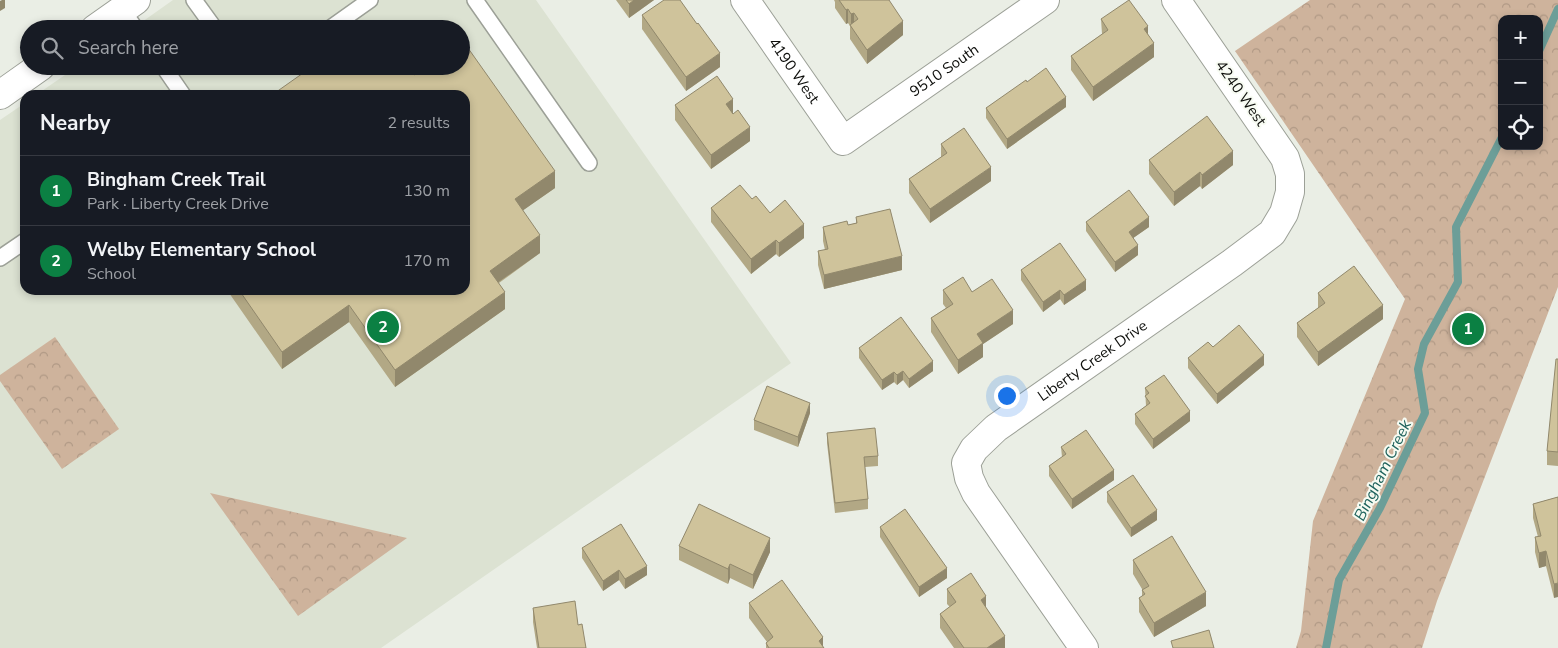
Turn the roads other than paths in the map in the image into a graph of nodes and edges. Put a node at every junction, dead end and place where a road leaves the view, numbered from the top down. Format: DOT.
graph roads {
  1 [pos="194,0"];
  2 [pos="370,0"];
  3 [pos="474,0"];
  4 [pos="745,0"];
  5 [pos="1045,0"];
  6 [pos="1176,0"];
  7 [pos="131,13"];
  8 [pos="115,20"];
  9 [pos="208,20"];
  10 [pos="342,20"];
  11 [pos="28,75"];
  12 [pos="169,75"];
  13 [pos="180,90"];
  14 [pos="0,95"];
  15 [pos="843,141"];
  16 [pos="589,163"];
  17 [pos="1290,192"];
  18 [pos="20,244"];
  19 [pos="0,258"];
  20 [pos="1084,648"];
  1 -- 9 [label="lane"];
  2 -- 10 [label="lane"];
  3 -- 16 [label="lane"];
  4 -- 15 [label="street, 4190 West"];
  5 -- 15 [label="street, 9510 South"];
  6 -- 17 [label="street, 4240 West"];
  7 -- 8 [label="street"];
  11 -- 14 [label="street"];
  12 -- 13 [label="lane"];
  17 -- 20 [label="street, Liberty Creek Drive"];
  18 -- 19 [label="lane"];
}
